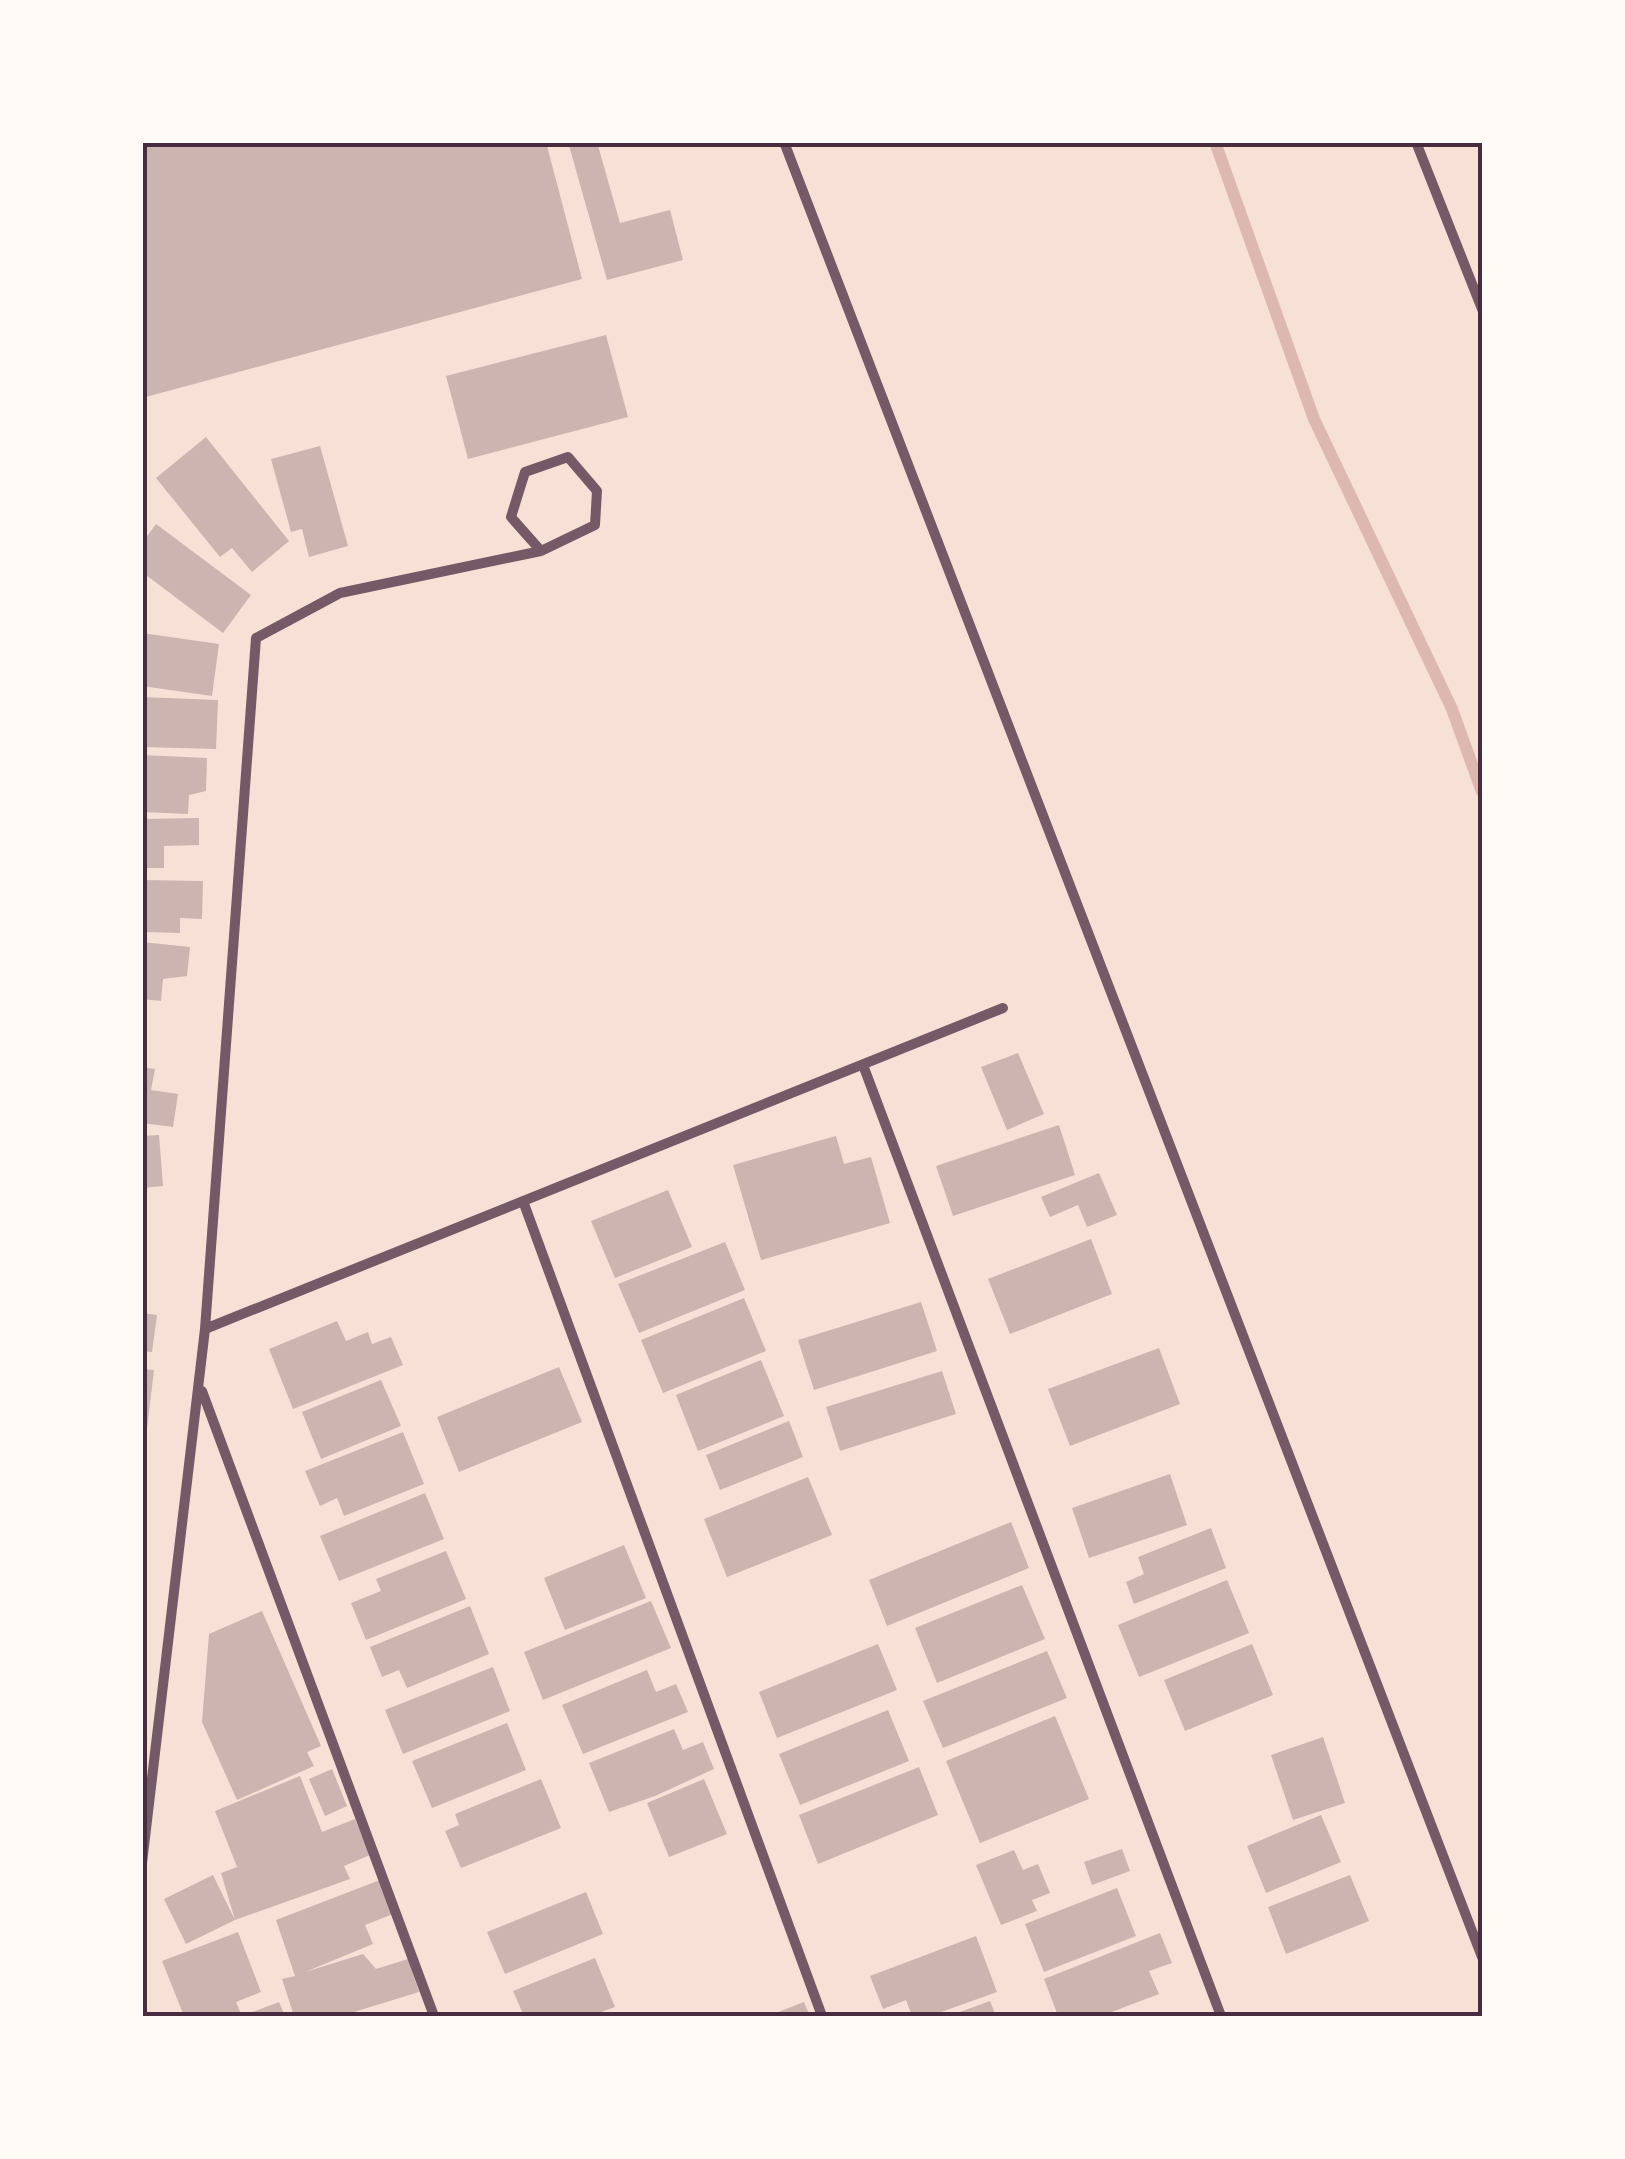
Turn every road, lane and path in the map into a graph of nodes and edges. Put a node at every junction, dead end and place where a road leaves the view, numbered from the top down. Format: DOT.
graph roads {
  1 [pos="784,142"];
  2 [pos="1416,142"];
  3 [pos="1482,308"];
  4 [pos="541,551"];
  5 [pos="1004,1008"];
  6 [pos="863,1064"];
  7 [pos="524,1201"];
  8 [pos="206,1328"];
  9 [pos="200,1385"];
  10 [pos="142,1862"];
  11 [pos="1482,1957"];
  12 [pos="434,2016"];
  13 [pos="822,2016"];
  14 [pos="1221,2016"];
  1 -- 11 [label="street"];
  2 -- 3 [label="street"];
  4 -- 4 [label="street"];
  4 -- 8 [label="street"];
  5 -- 6 [label="street"];
  6 -- 7 [label="street"];
  6 -- 14 [label="street"];
  7 -- 8 [label="street"];
  7 -- 13 [label="street"];
  8 -- 9 [label="street"];
  9 -- 10 [label="street"];
  9 -- 12 [label="street"];
}
